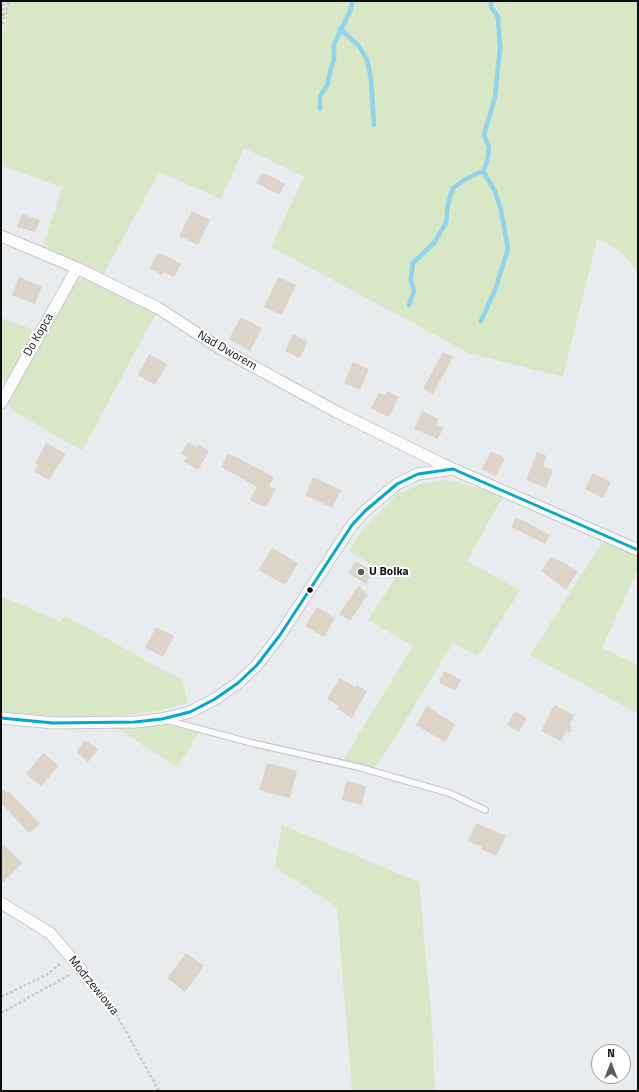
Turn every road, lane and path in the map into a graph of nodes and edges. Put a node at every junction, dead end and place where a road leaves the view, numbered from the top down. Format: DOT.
graph roads {
  1 [pos="4,1"];
  2 [pos="9,1"];
  3 [pos="3,20"];
  4 [pos="1,29"];
  5 [pos="1,236"];
  6 [pos="77,268"];
  7 [pos="1,403"];
  8 [pos="453,469"];
  9 [pos="638,550"];
  10 [pos="1,718"];
  11 [pos="162,719"];
  12 [pos="485,810"];
  13 [pos="1,903"];
  14 [pos="66,952"];
  15 [pos="81,969"];
  16 [pos="1,997"];
  17 [pos="1,1013"];
  18 [pos="159,1091"];
  1 -- 3 [label="path"];
  2 -- 3 [label="path"];
  3 -- 4 [label="path"];
  5 -- 6 [label="street, Nad Dworem"];
  6 -- 7 [label="street, Do Kopca"];
  6 -- 8 [label="street, Nad Dworem"];
  8 -- 9 [label="street, Nad Dworem"];
  8 -- 11 [label="street"];
  10 -- 11 [label="street"];
  11 -- 12 [label="lane"];
  13 -- 14 [label="street, Modrzewiowa"];
  14 -- 15 [label="street, Modrzewiowa"];
  14 -- 16 [label="path"];
  15 -- 17 [label="path"];
  15 -- 18 [label="path, Modrzewiowa"];
}
